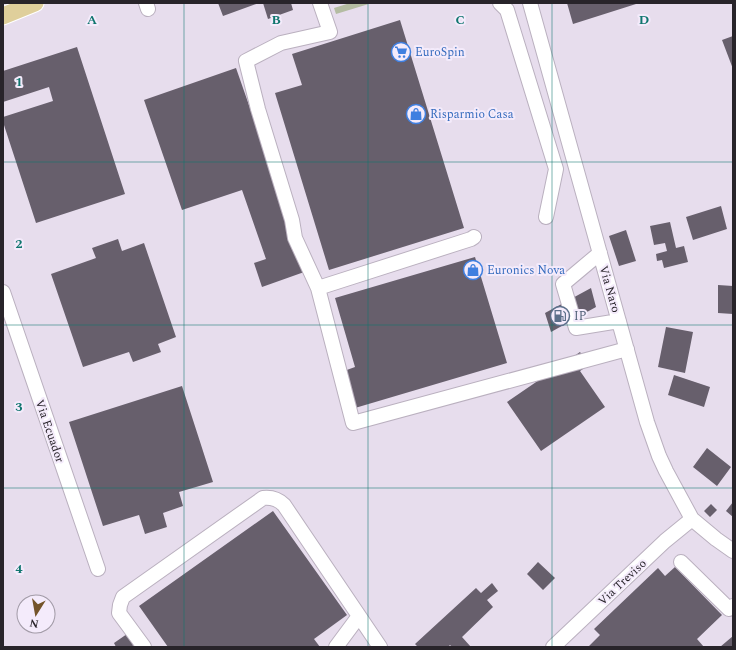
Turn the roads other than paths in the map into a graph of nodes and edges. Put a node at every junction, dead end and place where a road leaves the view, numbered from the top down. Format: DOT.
graph roads {
  1 [pos="35,3"];
  2 [pos="320,3"];
  3 [pos="500,3"];
  4 [pos="530,3"];
  5 [pos="3,16"];
  6 [pos="546,217"];
  7 [pos="474,237"];
  8 [pos="600,253"];
  9 [pos="318,288"];
  10 [pos="3,292"];
  11 [pos="619,321"];
  12 [pos="627,349"];
  13 [pos="692,519"];
  14 [pos="733,551"];
  15 [pos="681,562"];
  16 [pos="98,569"];
  17 [pos="733,606"];
  18 [pos="359,616"];
  19 [pos="144,647"];
  20 [pos="336,647"];
  21 [pos="380,647"];
  22 [pos="553,647"];
  1 -- 5 [label="main road"];
  2 -- 9 [label="street"];
  3 -- 6 [label="street"];
  4 -- 8 [label="street, Via Naro"];
  7 -- 9 [label="street"];
  8 -- 11 [label="street, Via Naro"];
  8 -- 11 [label="street"];
  9 -- 12 [label="street"];
  10 -- 16 [label="street, Via Ecuador"];
  11 -- 12 [label="street, Via Naro"];
  12 -- 13 [label="street, Via Naro"];
  13 -- 14 [label="street, Via Naro"];
  13 -- 22 [label="street, Via Treviso"];
  15 -- 17 [label="street"];
  18 -- 19 [label="street"];
  18 -- 20 [label="street"];
  18 -- 21 [label="street"];
}
